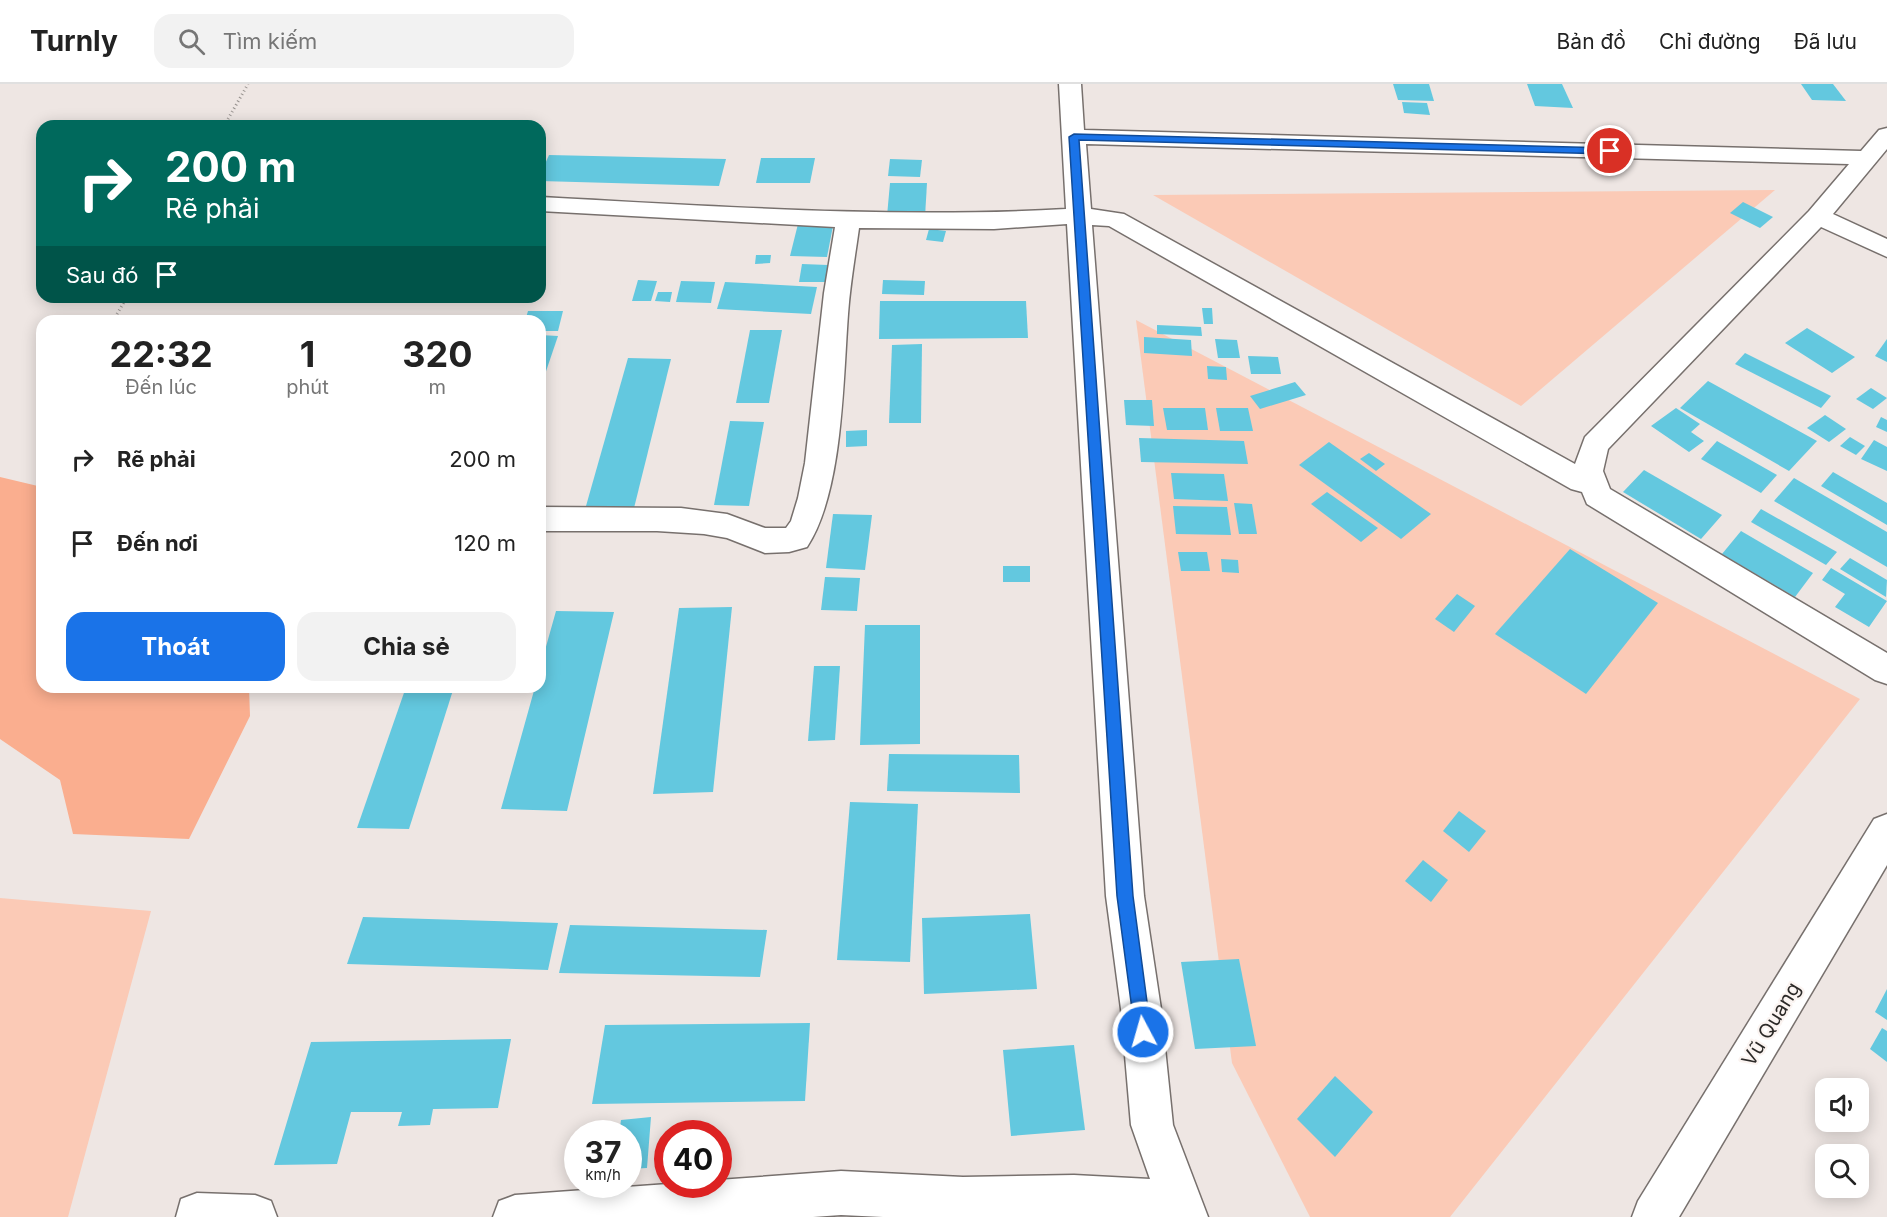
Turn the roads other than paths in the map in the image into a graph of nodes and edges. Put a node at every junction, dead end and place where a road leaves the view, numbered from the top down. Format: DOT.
graph roads {
  1 [pos="1071,84"];
  2 [pos="1887,135"];
  3 [pos="1074,137"];
  4 [pos="1867,158"];
  5 [pos="546,204"];
  6 [pos="1079,216"];
  7 [pos="1818,216"];
  8 [pos="848,220"];
  9 [pos="1887,249"];
  10 [pos="1588,471"];
  11 [pos="546,519"];
  12 [pos="1887,670"];
  13 [pos="1887,831"];
  14 [pos="1183,1209"];
  15 [pos="197,1215"];
  16 [pos="255,1217"];
  17 [pos="515,1217"];
  18 [pos="1654,1217"];
  1 -- 3 [label="street"];
  2 -- 4 [label="street"];
  3 -- 4 [label="street"];
  3 -- 6 [label="street"];
  4 -- 7 [label="street"];
  5 -- 8 [label="street"];
  6 -- 8 [label="street"];
  6 -- 10 [label="street"];
  6 -- 14 [label="street"];
  7 -- 9 [label="street"];
  7 -- 10 [label="street"];
  8 -- 11 [label="street"];
  10 -- 12 [label="street"];
  13 -- 18 [label="street, Vũ Quang"];
  14 -- 17 [label="street"];
  15 -- 16 [label="street"];
}
